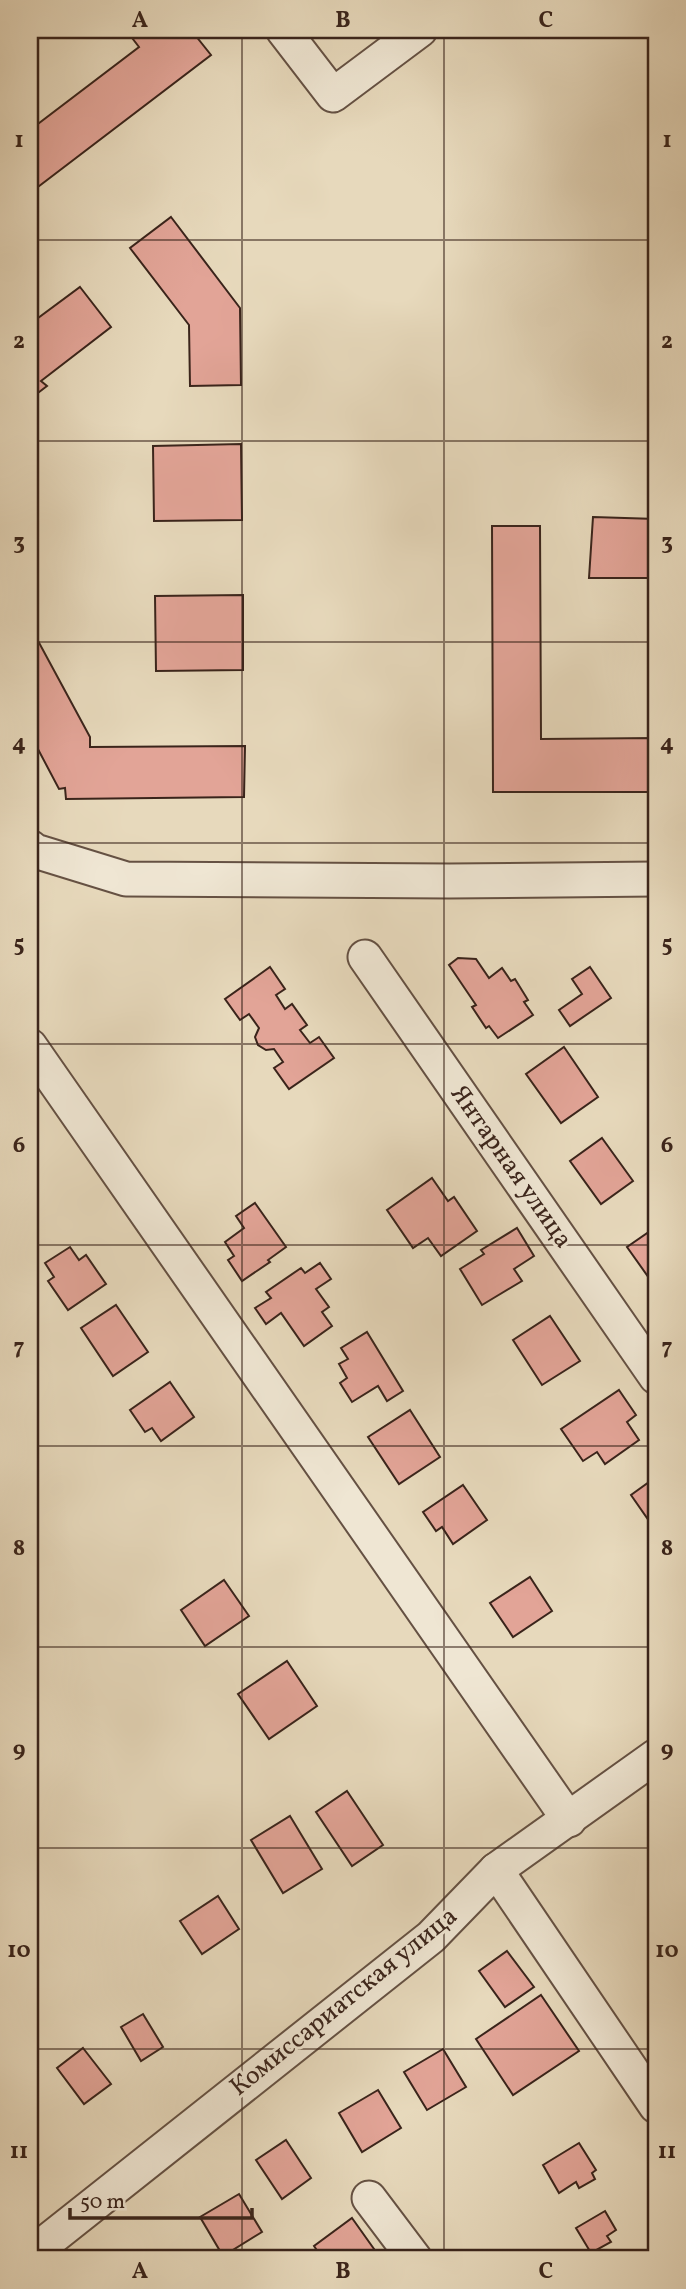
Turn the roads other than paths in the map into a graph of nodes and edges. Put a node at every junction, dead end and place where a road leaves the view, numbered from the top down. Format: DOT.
graph roads {
  1 [pos="284,30"];
  2 [pos="420,30"];
  3 [pos="30,847"];
  4 [pos="656,879"];
  5 [pos="365,957"];
  6 [pos="30,1046"];
  7 [pos="656,1377"];
  8 [pos="656,1756"];
  9 [pos="569,1820"];
  10 [pos="496,1870"];
  11 [pos="656,2106"];
  12 [pos="369,2198"];
  13 [pos="30,2255"];
  14 [pos="415,2259"];
  1 -- 2 [label="street"];
  3 -- 4 [label="street"];
  5 -- 7 [label="street, Янтарная улица"];
  6 -- 9 [label="street"];
  8 -- 9 [label="street, Комиссариатская улица"];
  9 -- 10 [label="street, Комиссариатская улица"];
  10 -- 11 [label="street"];
  10 -- 13 [label="street, Комиссариатская улица"];
  12 -- 14 [label="street"];
}
